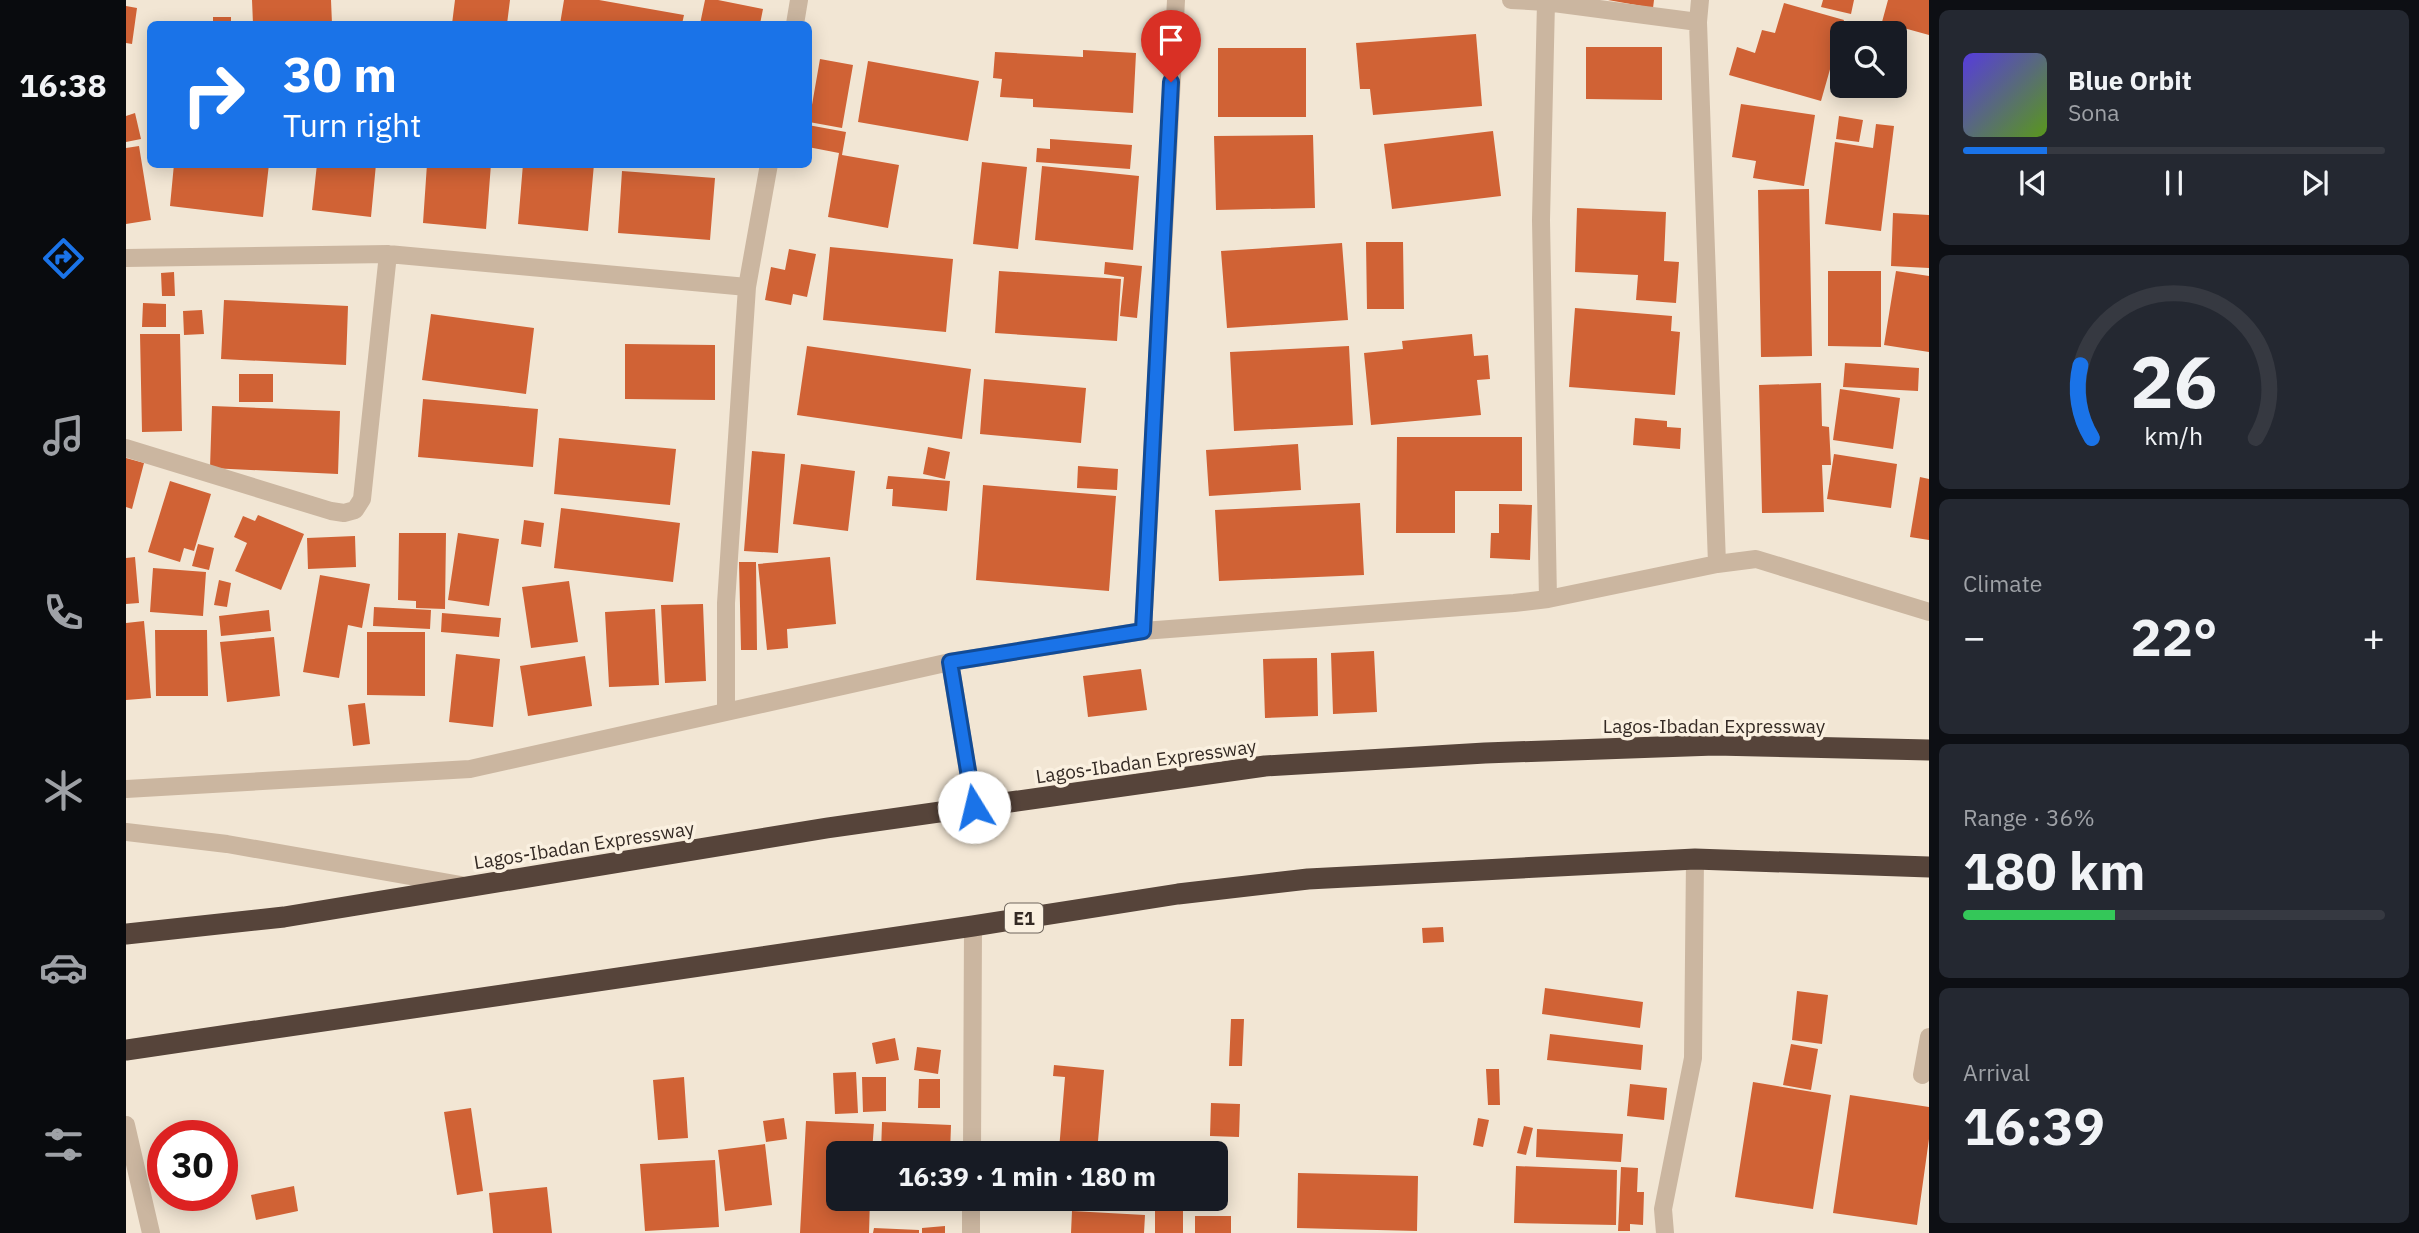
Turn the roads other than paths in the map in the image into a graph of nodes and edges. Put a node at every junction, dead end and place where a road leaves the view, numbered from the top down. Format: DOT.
graph roads {
  1 [pos="799,0"];
  2 [pos="1176,0"];
  3 [pos="1511,0"];
  4 [pos="1700,0"];
  5 [pos="1546,2"];
  6 [pos="796,21"];
  7 [pos="1698,22"];
  8 [pos="768,168"];
  9 [pos="387,254"];
  10 [pos="126,258"];
  11 [pos="747,287"];
  12 [pos="126,448"];
  13 [pos="1717,564"];
  14 [pos="1548,599"];
  15 [pos="1929,612"];
  16 [pos="1143,631"];
  17 [pos="950,662"];
  18 [pos="726,710"];
  19 [pos="1929,750"];
  20 [pos="126,789"];
  21 [pos="974,807"];
  22 [pos="126,832"];
  23 [pos="1695,859"];
  24 [pos="1929,867"];
  25 [pos="471,886"];
  26 [pos="973,926"];
  27 [pos="126,934"];
  28 [pos="1929,1037"];
  29 [pos="126,1049"];
  30 [pos="1922,1075"];
  31 [pos="126,1125"];
  32 [pos="972,1141"];
  33 [pos="971,1211"];
  34 [pos="151,1233"];
  35 [pos="971,1233"];
  36 [pos="1664,1233"];
  1 -- 6 [label="street"];
  2 -- 16 [label="street"];
  3 -- 5 [label="street"];
  4 -- 7 [label="street"];
  5 -- 7 [label="street"];
  5 -- 14 [label="street"];
  7 -- 13 [label="street"];
  8 -- 11 [label="street"];
  9 -- 10 [label="street"];
  9 -- 11 [label="street"];
  9 -- 12 [label="street"];
  11 -- 18 [label="street"];
  13 -- 14 [label="street"];
  13 -- 15 [label="street"];
  14 -- 16 [label="street"];
  16 -- 17 [label="street"];
  17 -- 18 [label="street"];
  17 -- 21 [label="street"];
  18 -- 20 [label="street"];
  19 -- 21 [label="highway, Lagos-Ibadan Expressway"];
  21 -- 25 [label="highway, Lagos-Ibadan Expressway"];
  22 -- 25 [label="street"];
  23 -- 24 [label="highway, E1"];
  23 -- 26 [label="highway, E1"];
  23 -- 36 [label="street"];
  25 -- 27 [label="highway, Lagos-Ibadan Expressway"];
  26 -- 29 [label="highway, E1"];
  26 -- 32 [label="street"];
  28 -- 30 [label="street"];
  31 -- 34 [label="street"];
  33 -- 35 [label="street"];
}
